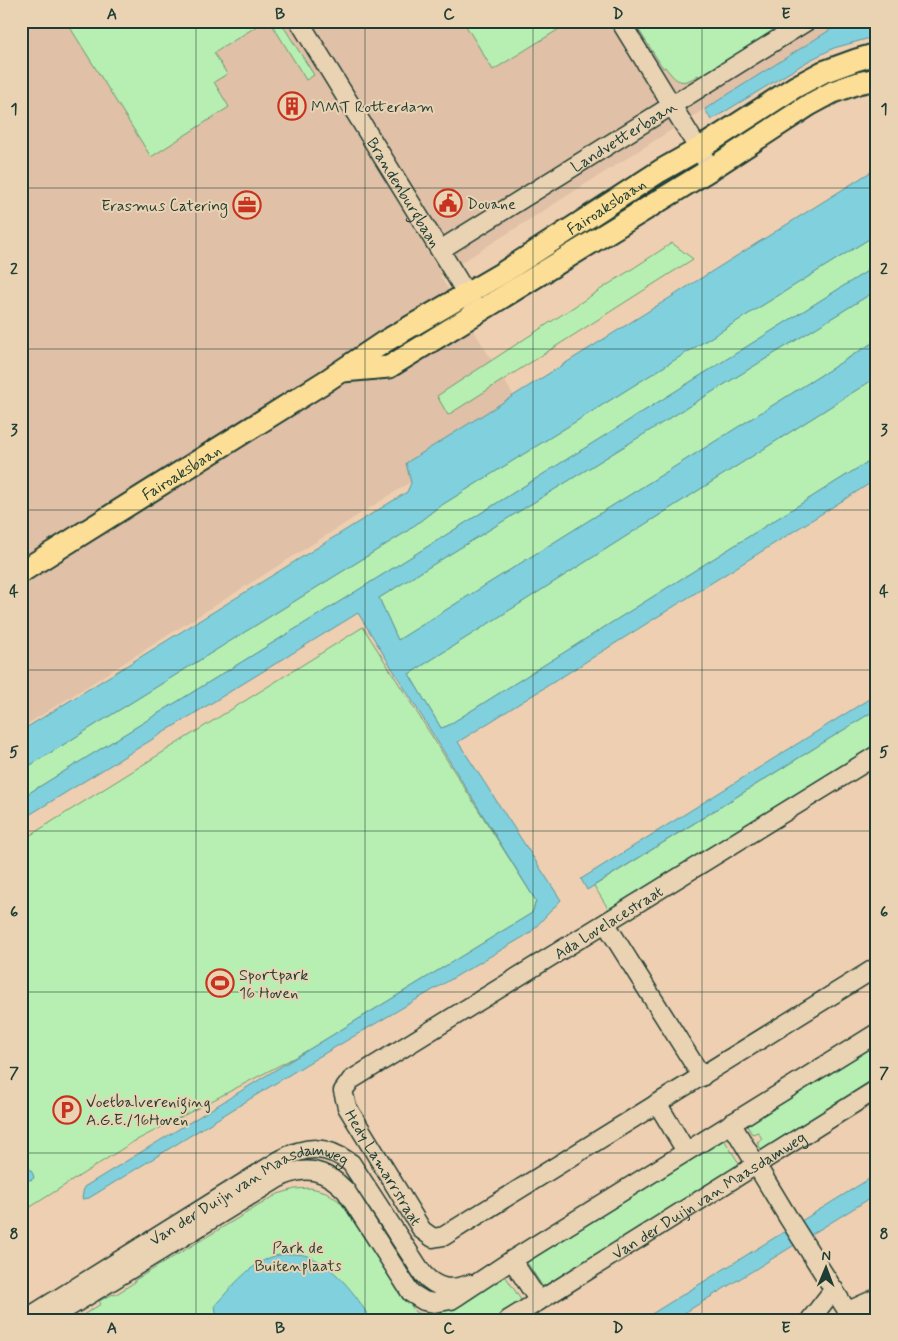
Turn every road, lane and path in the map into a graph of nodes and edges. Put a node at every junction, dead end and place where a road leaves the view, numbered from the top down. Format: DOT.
graph roads {
  1 [pos="299,21"];
  2 [pos="620,21"];
  3 [pos="808,21"];
  4 [pos="877,54"];
  5 [pos="877,79"];
  6 [pos="672,105"];
  7 [pos="699,150"];
  8 [pos="711,169"];
  9 [pos="440,250"];
  10 [pos="467,293"];
  11 [pos="479,312"];
  12 [pos="340,371"];
  13 [pos="21,572"];
  14 [pos="877,755"];
  15 [pos="606,924"];
  16 [pos="877,967"];
  17 [pos="877,1033"];
  18 [pos="702,1077"];
  19 [pos="877,1089"];
  20 [pos="344,1091"];
  21 [pos="657,1103"];
  22 [pos="731,1123"];
  23 [pos="686,1151"];
  24 [pos="757,1164"];
  25 [pos="512,1260"];
  26 [pos="488,1275"];
  27 [pos="834,1289"];
  28 [pos="877,1298"];
  29 [pos="539,1300"];
  30 [pos="850,1315"];
  31 [pos="24,1320"];
  32 [pos="48,1320"];
  33 [pos="508,1320"];
  34 [pos="810,1320"];
  1 -- 9 [label="street, Brandenburgbaan"];
  2 -- 6 [label="street"];
  3 -- 6 [label="street, Landvetterbaan"];
  4 -- 7 [label="main road, Fairoaksbaan"];
  5 -- 8 [label="main road, Fairoaksbaan"];
  6 -- 7 [label="street"];
  6 -- 9 [label="street, Landvetterbaan"];
  7 -- 8 [label="street"];
  7 -- 10 [label="main road, Fairoaksbaan"];
  8 -- 11 [label="main road, Fairoaksbaan"];
  9 -- 10 [label="street, Brandenburgbaan"];
  10 -- 11 [label="street, Brandenburgbaan"];
  10 -- 12 [label="main road, Fairoaksbaan"];
  11 -- 12 [label="main road, Fairoaksbaan"];
  12 -- 13 [label="main road, Fairoaksbaan"];
  14 -- 15 [label="street, Ada Lovelacestraat"];
  15 -- 18 [label="street"];
  15 -- 20 [label="street, Ada Lovelacestraat"];
  16 -- 18 [label="street"];
  17 -- 22 [label="street, Van der Duijn van Maasdamweg"];
  18 -- 21 [label="street"];
  19 -- 24 [label="street, Van der Duijn van Maasdamweg"];
  20 -- 21 [label="street, Hedy Lamarrstraat"];
  21 -- 23 [label="street"];
  22 -- 23 [label="street, Van der Duijn van Maasdamweg"];
  22 -- 24 [label="street"];
  23 -- 25 [label="street, Van der Duijn van Maasdamweg"];
  24 -- 27 [label="street"];
  24 -- 29 [label="street, Van der Duijn van Maasdamweg"];
  25 -- 26 [label="street, Van der Duijn van Maasdamweg"];
  25 -- 29 [label="street"];
  26 -- 31 [label="street, Van der Duijn van Maasdamweg"];
  26 -- 32 [label="street, Van der Duijn van Maasdamweg"];
  27 -- 30 [label="street"];
  27 -- 34 [label="street"];
  28 -- 30 [label="street"];
  29 -- 33 [label="street, Van der Duijn van Maasdamweg"];
}
